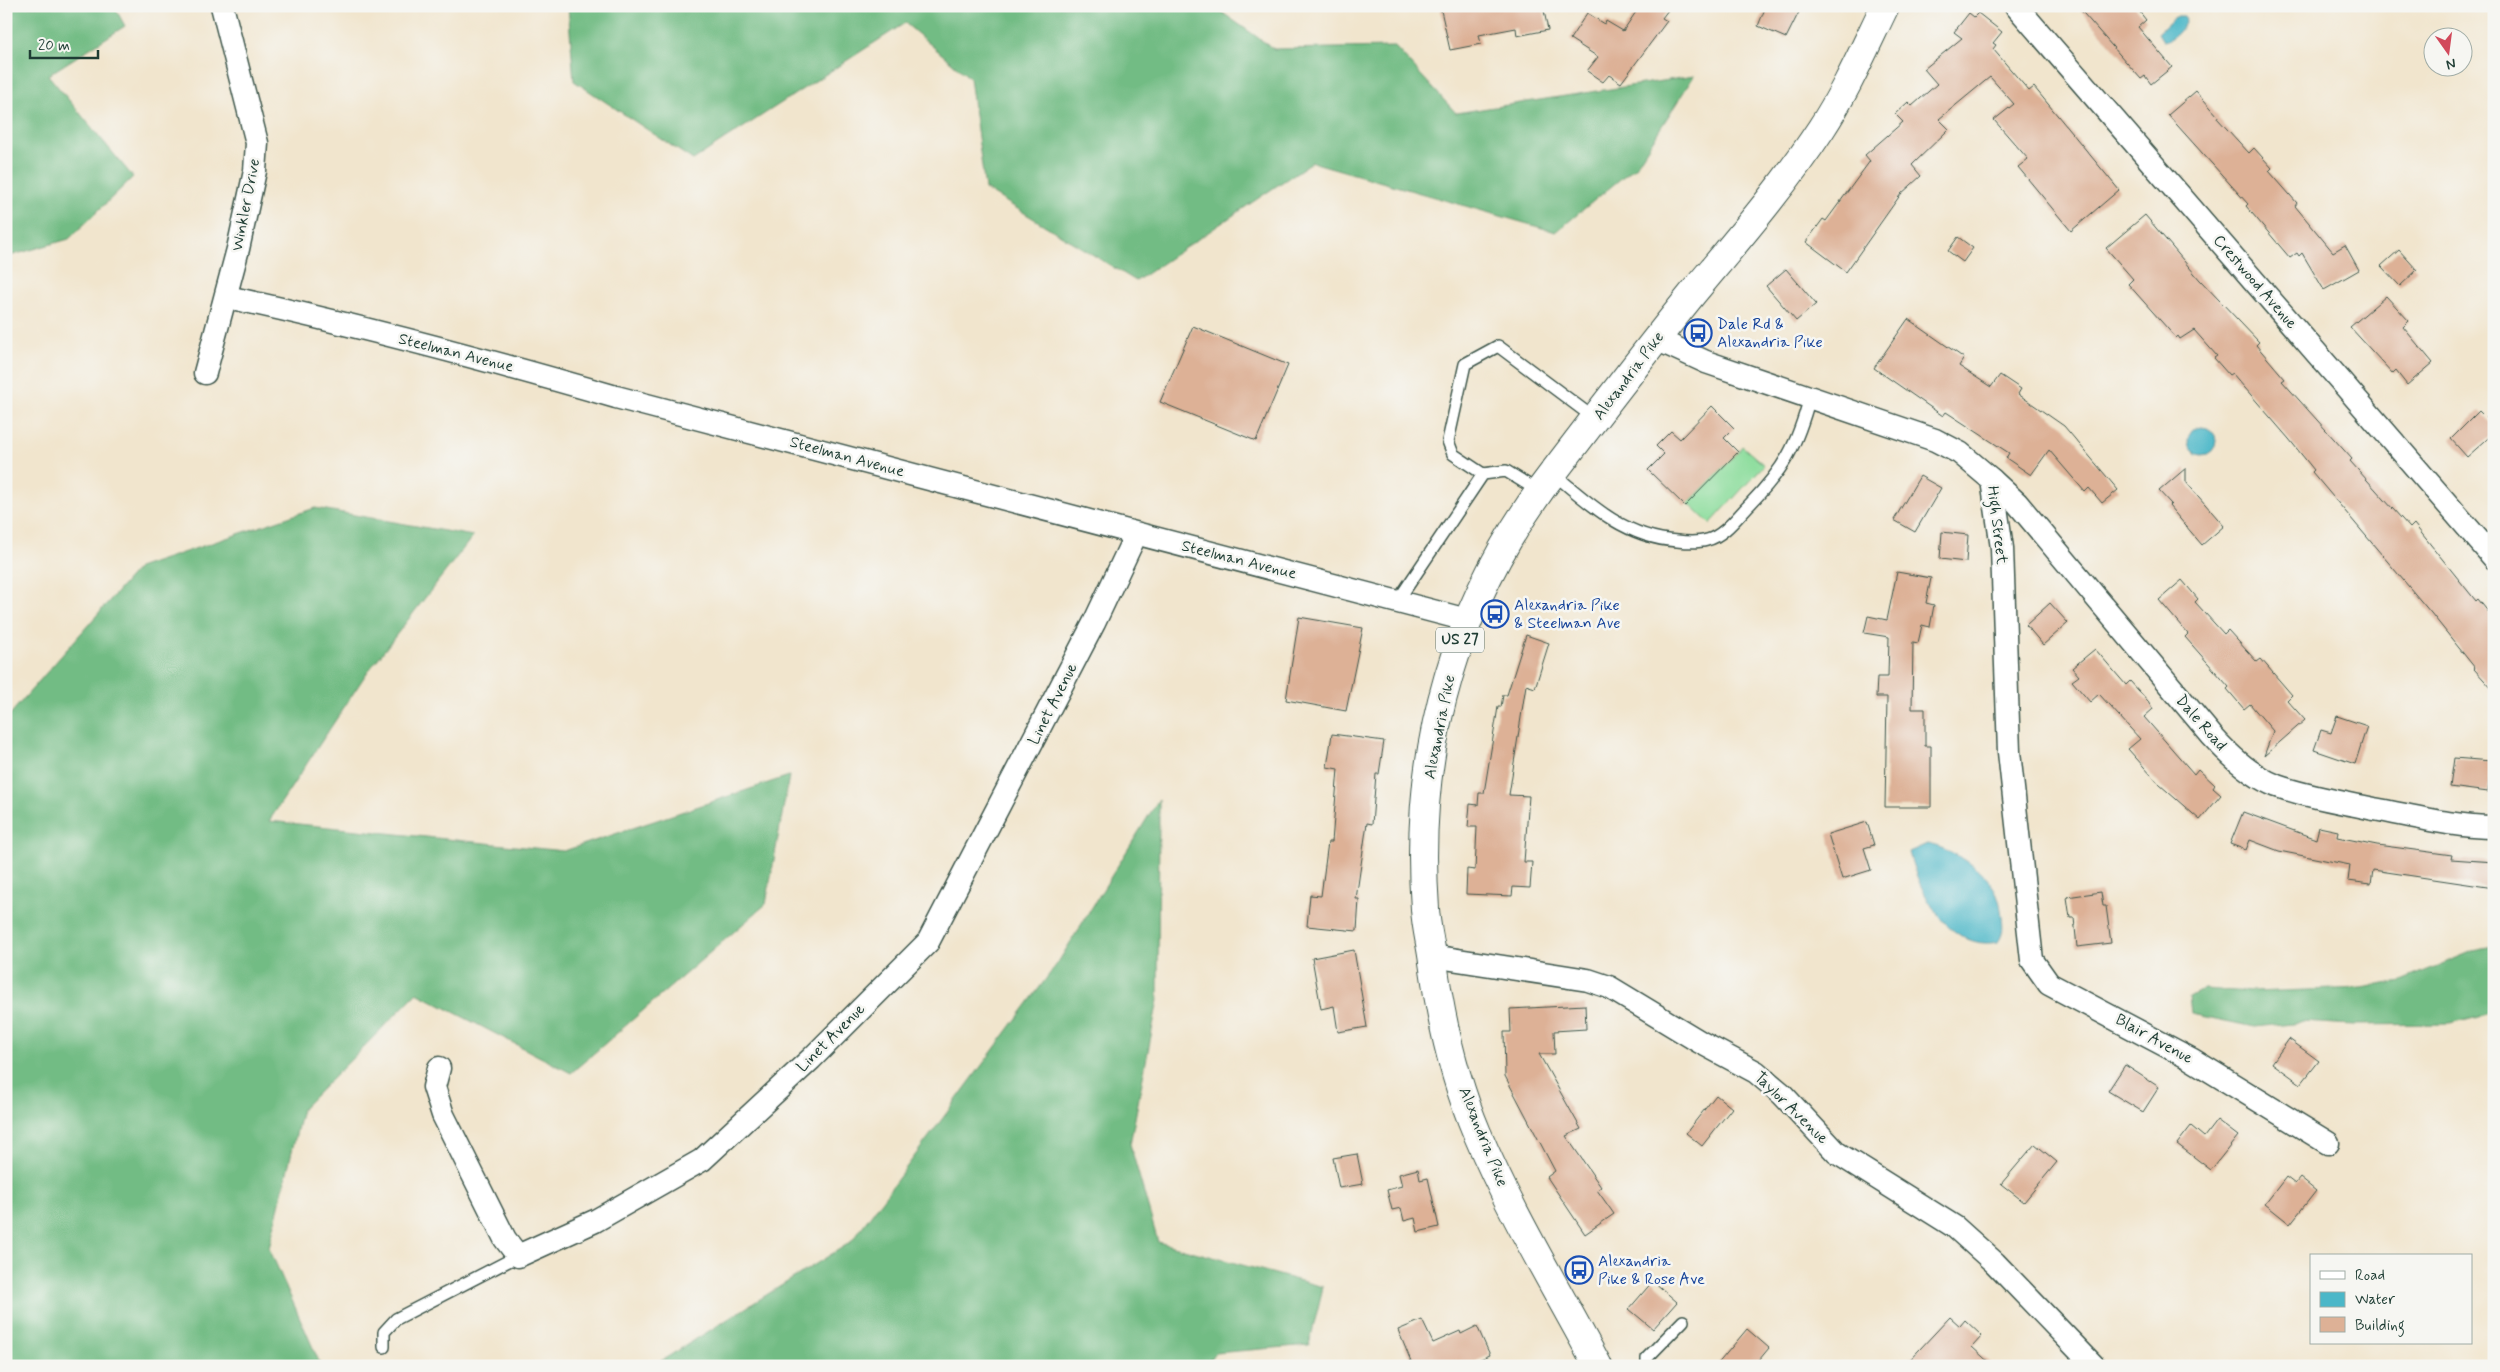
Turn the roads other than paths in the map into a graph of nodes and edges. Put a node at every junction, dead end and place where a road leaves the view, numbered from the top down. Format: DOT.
graph roads {
  1 [pos="222,6"];
  2 [pos="1885,6"];
  3 [pos="2016,6"];
  4 [pos="227,296"];
  5 [pos="1656,339"];
  6 [pos="205,373"];
  7 [pos="1810,396"];
  8 [pos="1596,420"];
  9 [pos="1483,474"];
  10 [pos="1992,480"];
  11 [pos="1547,482"];
  12 [pos="1136,534"];
  13 [pos="2494,558"];
  14 [pos="1397,602"];
  15 [pos="1467,620"];
  16 [pos="2494,827"];
  17 [pos="2025,906"];
  18 [pos="1432,956"];
  19 [pos="439,1068"];
  20 [pos="2328,1143"];
  21 [pos="518,1256"];
  22 [pos="1684,1321"];
  23 [pos="384,1347"];
  24 [pos="1598,1366"];
  25 [pos="1647,1366"];
  26 [pos="2094,1366"];
  1 -- 4 [label="street, Winkler Drive"];
  2 -- 5 [label="main road, Alexandria Pike / US 27"];
  3 -- 13 [label="street, Crestwood Avenue"];
  4 -- 6 [label="street, Winkler Drive"];
  4 -- 12 [label="street, Steelman Avenue"];
  5 -- 7 [label="street, High Street"];
  5 -- 8 [label="main road, Alexandria Pike / US 27"];
  7 -- 10 [label="street, High Street"];
  7 -- 11 [label="lane"];
  8 -- 9 [label="lane"];
  8 -- 11 [label="main road, Alexandria Pike / US 27"];
  9 -- 11 [label="lane"];
  9 -- 14 [label="lane"];
  10 -- 16 [label="street, Dale Road"];
  10 -- 17 [label="street, High Street"];
  11 -- 15 [label="main road, Alexandria Pike / US 27"];
  12 -- 14 [label="street, Steelman Avenue"];
  12 -- 21 [label="street, Linet Avenue"];
  14 -- 15 [label="street, Steelman Avenue"];
  15 -- 18 [label="main road, Alexandria Pike / US 27"];
  17 -- 20 [label="street, Blair Avenue"];
  18 -- 24 [label="main road, Alexandria Pike / US 27"];
  18 -- 26 [label="street, Taylor Avenue"];
  19 -- 21 [label="street"];
  21 -- 23 [label="lane"];
  22 -- 25 [label="lane"];
}
